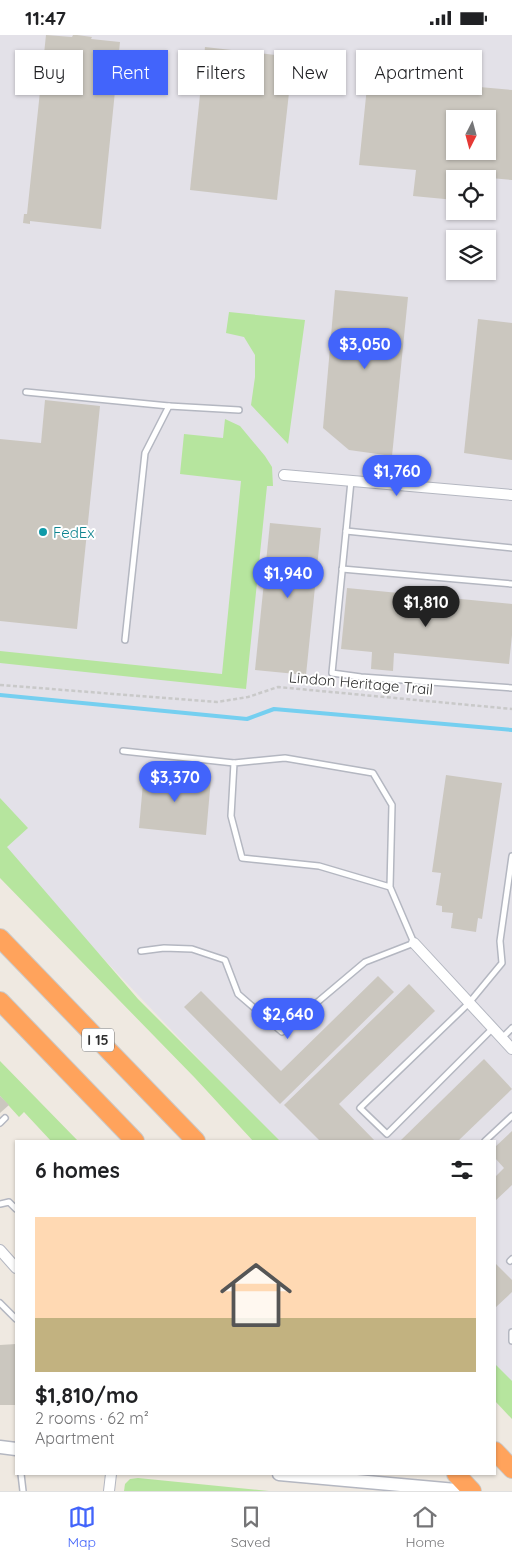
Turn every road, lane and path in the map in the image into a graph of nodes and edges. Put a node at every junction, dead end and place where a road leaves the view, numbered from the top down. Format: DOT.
graph roads {
  1 [pos="26,392"];
  2 [pos="169,406"];
  3 [pos="239,410"];
  4 [pos="284,475"];
  5 [pos="352,481"];
  6 [pos="512,495"];
  7 [pos="346,531"];
  8 [pos="512,548"];
  9 [pos="342,569"];
  10 [pos="512,584"];
  11 [pos="125,640"];
  12 [pos="0,685"];
  13 [pos="512,688"];
  14 [pos="512,709"];
  15 [pos="123,751"];
  16 [pos="234,763"];
  17 [pos="512,856"];
  18 [pos="390,887"];
  19 [pos="0,938"];
  20 [pos="414,943"];
  21 [pos="141,951"];
  22 [pos="0,1001"];
  23 [pos="470,1003"];
  24 [pos="493,1028"];
  25 [pos="512,1028"];
  26 [pos="502,1038"];
  27 [pos="512,1049"];
  28 [pos="512,1116"];
  29 [pos="5,1118"];
  30 [pos="0,1123"];
  31 [pos="134,1140"];
  32 [pos="195,1140"];
  33 [pos="486,1140"];
  34 [pos="0,1204"];
  35 [pos="15,1208"];
  36 [pos="0,1251"];
  37 [pos="15,1267"];
  38 [pos="0,1303"];
  39 [pos="15,1318"];
  40 [pos="512,1333"];
  41 [pos="512,1341"];
  42 [pos="0,1447"];
  43 [pos="15,1449"];
  44 [pos="496,1452"];
  45 [pos="512,1469"];
  46 [pos="21,1475"];
  47 [pos="111,1475"];
  48 [pos="290,1475"];
  49 [pos="457,1475"];
  50 [pos="23,1491"];
  51 [pos="109,1491"];
  52 [pos="467,1491"];
  53 [pos="472,1491"];
  1 -- 2 [label="lane"];
  2 -- 3 [label="lane"];
  2 -- 11 [label="lane"];
  4 -- 5 [label="street"];
  5 -- 6 [label="street"];
  5 -- 7 [label="lane"];
  7 -- 8 [label="lane"];
  7 -- 9 [label="lane"];
  9 -- 10 [label="lane"];
  9 -- 13 [label="lane"];
  12 -- 14 [label="path, Lindon Heritage Trail"];
  15 -- 16 [label="lane"];
  16 -- 18 [label="lane"];
  16 -- 18 [label="lane"];
  17 -- 23 [label="lane"];
  18 -- 20 [label="lane"];
  19 -- 32 [label="highway, I 15"];
  20 -- 21 [label="lane"];
  20 -- 23 [label="street"];
  22 -- 31 [label="highway"];
  23 -- 24 [label="street"];
  23 -- 24 [label="lane"];
  24 -- 26 [label="street"];
  25 -- 26 [label="lane"];
  26 -- 27 [label="street"];
  28 -- 33 [label="lane"];
  29 -- 30 [label="lane"];
  34 -- 35 [label="lane"];
  36 -- 37 [label="street"];
  38 -- 39 [label="lane"];
  40 -- 41 [label="lane"];
  42 -- 43 [label="street"];
  44 -- 45 [label="highway"];
  46 -- 50 [label="lane"];
  47 -- 51 [label="street"];
  48 -- 52 [label="street"];
  49 -- 53 [label="highway"];
}
